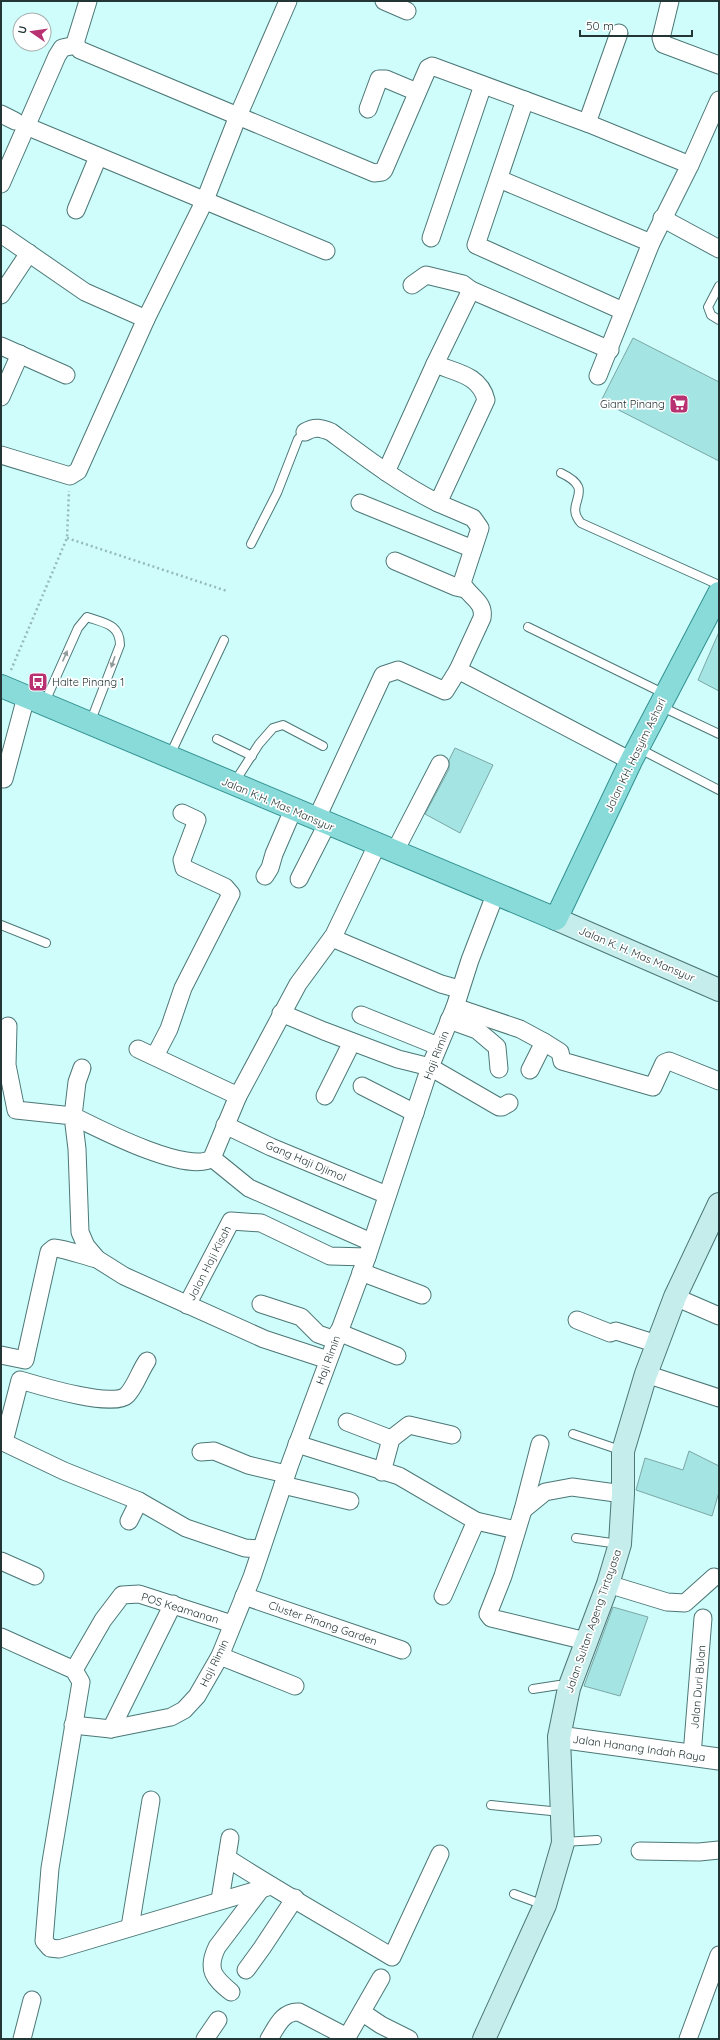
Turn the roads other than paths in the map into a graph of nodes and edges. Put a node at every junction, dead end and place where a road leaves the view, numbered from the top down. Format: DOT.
graph roads {
  1 [pos="88,1"];
  2 [pos="288,1"];
  3 [pos="384,1"];
  4 [pos="670,1"];
  5 [pos="407,11"];
  6 [pos="619,33"];
  7 [pos="76,45"];
  8 [pos="719,65"];
  9 [pos="483,85"];
  10 [pos="417,92"];
  11 [pos="525,100"];
  12 [pos="719,100"];
  13 [pos="368,109"];
  14 [pos="238,116"];
  15 [pos="14,120"];
  16 [pos="587,123"];
  17 [pos="98,157"];
  18 [pos="690,165"];
  19 [pos="499,179"];
  20 [pos="1,184"];
  21 [pos="205,200"];
  22 [pos="76,210"];
  23 [pos="662,218"];
  24 [pos="1,234"];
  25 [pos="431,238"];
  26 [pos="651,243"];
  27 [pos="719,249"];
  28 [pos="326,251"];
  29 [pos="29,253"];
  30 [pos="412,285"];
  31 [pos="719,286"];
  32 [pos="471,290"];
  33 [pos="1,295"];
  34 [pos="623,312"];
  35 [pos="146,319"];
  36 [pos="719,320"];
  37 [pos="1,346"];
  38 [pos="610,350"];
  39 [pos="20,354"];
  40 [pos="435,364"];
  41 [pos="66,375"];
  42 [pos="598,376"];
  43 [pos="1,398"];
  44 [pos="305,432"];
  45 [pos="1,455"];
  46 [pos="386,472"];
  47 [pos="561,473"];
  48 [pos="360,503"];
  49 [pos="438,503"];
  50 [pos="251,544"];
  51 [pos="473,549"];
  52 [pos="395,560"];
  53 [pos="719,585"];
  54 [pos="465,589"];
  55 [pos="716,603"];
  56 [pos="528,627"];
  57 [pos="224,640"];
  58 [pos="458,670"];
  59 [pos="2,690"];
  60 [pos="662,699"];
  61 [pos="35,701"];
  62 [pos="90,724"];
  63 [pos="719,734"];
  64 [pos="217,738"];
  65 [pos="323,746"];
  66 [pos="634,755"];
  67 [pos="252,756"];
  68 [pos="168,757"];
  69 [pos="440,764"];
  70 [pos="4,779"];
  71 [pos="233,785"];
  72 [pos="719,790"];
  73 [pos="293,810"];
  74 [pos="182,812"];
  75 [pos="321,822"];
  76 [pos="386,849"];
  77 [pos="265,876"];
  78 [pos="299,879"];
  79 [pos="495,895"];
  80 [pos="556,919"];
  81 [pos="1,925"];
  82 [pos="332,938"];
  83 [pos="46,943"];
  84 [pos="459,989"];
  85 [pos="719,989"];
  86 [pos="281,1013"];
  87 [pos="452,1014"];
  88 [pos="361,1015"];
  89 [pos="8,1026"];
  90 [pos="352,1042"];
  91 [pos="544,1042"];
  92 [pos="438,1046"];
  93 [pos="138,1049"];
  94 [pos="155,1056"];
  95 [pos="430,1067"];
  96 [pos="82,1068"];
  97 [pos="500,1069"];
  98 [pos="530,1070"];
  99 [pos="719,1081"];
  100 [pos="362,1086"];
  101 [pos="238,1096"];
  102 [pos="325,1096"];
  103 [pos="509,1103"];
  104 [pos="415,1112"];
  105 [pos="73,1116"];
  106 [pos="225,1125"];
  107 [pos="212,1158"];
  108 [pos="387,1195"];
  109 [pos="719,1204"];
  110 [pos="366,1257"];
  111 [pos="97,1259"];
  112 [pos="422,1296"];
  113 [pos="675,1298"];
  114 [pos="261,1304"];
  115 [pos="187,1305"];
  116 [pos="719,1316"];
  117 [pos="577,1320"];
  118 [pos="336,1336"];
  119 [pos="657,1344"];
  120 [pos="1,1355"];
  121 [pos="397,1356"];
  122 [pos="328,1360"];
  123 [pos="146,1361"];
  124 [pos="646,1374"];
  125 [pos="719,1398"];
  126 [pos="347,1422"];
  127 [pos="573,1434"];
  128 [pos="452,1435"];
  129 [pos="391,1438"];
  130 [pos="3,1442"];
  131 [pos="297,1444"];
  132 [pos="540,1444"];
  133 [pos="624,1451"];
  134 [pos="201,1452"];
  135 [pos="382,1472"];
  136 [pos="284,1480"];
  137 [pos="624,1494"];
  138 [pos="139,1501"];
  139 [pos="350,1502"];
  140 [pos="523,1510"];
  141 [pos="476,1521"];
  142 [pos="129,1522"];
  143 [pos="516,1530"];
  144 [pos="576,1538"];
  145 [pos="620,1544"];
  146 [pos="261,1549"];
  147 [pos="1,1561"];
  148 [pos="35,1576"];
  149 [pos="714,1577"];
  150 [pos="608,1584"];
  151 [pos="244,1596"];
  152 [pos="443,1596"];
  153 [pos="173,1604"];
  154 [pos="703,1618"];
  155 [pos="232,1624"];
  156 [pos="1,1637"];
  157 [pos="586,1641"];
  158 [pos="402,1650"];
  159 [pos="220,1656"];
  160 [pos="74,1670"];
  161 [pos="295,1686"];
  162 [pos="569,1688"];
  163 [pos="533,1689"];
  164 [pos="111,1729"];
  165 [pos="72,1732"];
  166 [pos="559,1748"];
  167 [pos="692,1755"];
  168 [pos="719,1759"];
  169 [pos="151,1800"];
  170 [pos="490,1805"];
  171 [pos="562,1812"];
  172 [pos="230,1838"];
  173 [pos="597,1840"];
  174 [pos="562,1842"];
  175 [pos="719,1850"];
  176 [pos="640,1852"];
  177 [pos="440,1854"];
  178 [pos="227,1858"];
  179 [pos="266,1887"];
  180 [pos="514,1894"];
  181 [pos="295,1898"];
  182 [pos="220,1900"];
  183 [pos="545,1905"];
  184 [pos="130,1927"];
  185 [pos="719,1955"];
  186 [pos="246,1970"];
  187 [pos="381,1978"];
  188 [pos="231,1992"];
  189 [pos="712,1993"];
  190 [pos="32,2000"];
  191 [pos="363,2013"];
  192 [pos="218,2020"];
  193 [pos="347,2038"];
  194 [pos="22,2039"];
  195 [pos="205,2039"];
  196 [pos="269,2039"];
  197 [pos="409,2039"];
  198 [pos="484,2039"];
  199 [pos="688,2039"];
  1 -- 7 [label="street"];
  2 -- 14 [label="street"];
  3 -- 5 [label="street"];
  4 -- 8 [label="street"];
  6 -- 16 [label="street"];
  7 -- 14 [label="street"];
  7 -- 15 [label="street"];
  9 -- 10 [label="street"];
  9 -- 11 [label="street"];
  9 -- 25 [label="street"];
  10 -- 13 [label="street"];
  10 -- 14 [label="street"];
  11 -- 16 [label="street"];
  11 -- 19 [label="street"];
  12 -- 18 [label="street"];
  14 -- 21 [label="street"];
  15 -- 17 [label="street"];
  15 -- 20 [label="street"];
  16 -- 18 [label="street"];
  17 -- 21 [label="street"];
  17 -- 22 [label="street"];
  18 -- 23 [label="street"];
  19 -- 26 [label="street"];
  19 -- 34 [label="street"];
  21 -- 28 [label="street"];
  21 -- 35 [label="street"];
  23 -- 26 [label="street"];
  23 -- 27 [label="street"];
  24 -- 29 [label="street"];
  26 -- 34 [label="street"];
  29 -- 33 [label="street"];
  29 -- 35 [label="street"];
  30 -- 32 [label="street"];
  31 -- 36 [label="lane"];
  32 -- 38 [label="street"];
  32 -- 40 [label="street"];
  34 -- 38 [label="street"];
  35 -- 45 [label="street"];
  37 -- 39 [label="street"];
  38 -- 42 [label="street"];
  39 -- 41 [label="street"];
  39 -- 43 [label="street"];
  40 -- 46 [label="street"];
  40 -- 49 [label="street"];
  44 -- 46 [label="street"];
  44 -- 50 [label="lane"];
  46 -- 49 [label="street"];
  47 -- 53 [label="lane"];
  48 -- 51 [label="street"];
  49 -- 51 [label="street"];
  51 -- 54 [label="street"];
  52 -- 54 [label="street"];
  54 -- 58 [label="street"];
  55 -- 60 [label="main road, Jalan KH. Hasyim Ashari"];
  56 -- 60 [label="lane"];
  57 -- 68 [label="lane"];
  58 -- 66 [label="street"];
  58 -- 75 [label="street"];
  59 -- 61 [label="main road, Jalan K.H. Mas Mansyur"];
  60 -- 63 [label="lane"];
  60 -- 66 [label="main road, Jalan KH. Hasyim Ashari"];
  61 -- 62 [label="main road, Jalan K.H. Mas Mansyur"];
  61 -- 62 [label="lane, one-way"];
  61 -- 70 [label="street"];
  62 -- 68 [label="main road, Jalan K.H. Mas Mansyur"];
  64 -- 67 [label="lane"];
  65 -- 67 [label="lane"];
  66 -- 72 [label="lane"];
  66 -- 80 [label="main road, Jalan KH. Hasyim Ashari"];
  67 -- 71 [label="lane"];
  68 -- 71 [label="main road, Jalan K.H. Mas Mansyur"];
  69 -- 76 [label="street"];
  71 -- 73 [label="main road, Jalan K.H. Mas Mansyur"];
  73 -- 75 [label="main road, Jalan K.H. Mas Mansyur"];
  73 -- 77 [label="street"];
  74 -- 94 [label="street"];
  75 -- 76 [label="main road, Jalan K.H. Mas Mansyur"];
  75 -- 78 [label="street"];
  76 -- 79 [label="main road, Jalan K.H. Mas Mansyur"];
  76 -- 82 [label="street"];
  79 -- 80 [label="main road, Jalan K.H. Mas Mansyur"];
  79 -- 84 [label="street, Haji Rimin"];
  80 -- 85 [label="main road, Jalan K. H. Mas Mansyur"];
  81 -- 83 [label="lane"];
  82 -- 84 [label="street"];
  82 -- 86 [label="street"];
  84 -- 87 [label="street, Haji Rimin"];
  86 -- 90 [label="street"];
  86 -- 101 [label="street"];
  87 -- 91 [label="street"];
  87 -- 92 [label="street, Haji Rimin"];
  87 -- 97 [label="street"];
  88 -- 92 [label="street"];
  89 -- 105 [label="street"];
  90 -- 95 [label="street"];
  90 -- 102 [label="street"];
  91 -- 98 [label="street"];
  91 -- 99 [label="street"];
  92 -- 95 [label="street, Haji Rimin"];
  93 -- 94 [label="street"];
  94 -- 101 [label="street"];
  95 -- 103 [label="street"];
  95 -- 104 [label="street, Haji Rimin"];
  96 -- 105 [label="street"];
  100 -- 104 [label="street"];
  101 -- 106 [label="street"];
  104 -- 108 [label="street, Haji Rimin"];
  105 -- 107 [label="street"];
  105 -- 111 [label="street"];
  106 -- 107 [label="street"];
  106 -- 108 [label="street, Gang Haji Djimol"];
  107 -- 110 [label="street"];
  108 -- 110 [label="street, Haji Rimin"];
  109 -- 113 [label="main road, Jalan Sultan Ageng Tirtayasa"];
  110 -- 112 [label="street"];
  110 -- 115 [label="street, Jalan Haji Kisah"];
  110 -- 118 [label="street, Haji Rimin"];
  111 -- 115 [label="street"];
  111 -- 120 [label="street"];
  113 -- 116 [label="street"];
  113 -- 119 [label="main road, Jalan Sultan Ageng Tirtayasa"];
  114 -- 118 [label="street"];
  115 -- 122 [label="street"];
  117 -- 119 [label="street"];
  118 -- 121 [label="street"];
  118 -- 122 [label="street, Haji Rimin"];
  119 -- 124 [label="main road, Jalan Sultan Ageng Tirtayasa"];
  122 -- 131 [label="street, Haji Rimin"];
  123 -- 130 [label="street"];
  124 -- 125 [label="street"];
  124 -- 133 [label="main road, Jalan Sultan Ageng Tirtayasa"];
  126 -- 129 [label="street"];
  127 -- 133 [label="lane"];
  128 -- 129 [label="street"];
  129 -- 135 [label="street"];
  130 -- 138 [label="street"];
  131 -- 135 [label="street"];
  131 -- 136 [label="street, Haji Rimin"];
  132 -- 140 [label="street"];
  133 -- 137 [label="main road, Jalan Sultan Ageng Tirtayasa"];
  134 -- 136 [label="street"];
  135 -- 141 [label="street"];
  136 -- 139 [label="street"];
  136 -- 146 [label="street, Haji Rimin"];
  137 -- 140 [label="street"];
  137 -- 145 [label="main road, Jalan Sultan Ageng Tirtayasa"];
  138 -- 142 [label="street"];
  138 -- 146 [label="street"];
  140 -- 143 [label="street"];
  141 -- 143 [label="street"];
  141 -- 152 [label="street"];
  143 -- 157 [label="street"];
  144 -- 145 [label="lane"];
  145 -- 150 [label="main road, Jalan Sultan Ageng Tirtayasa"];
  146 -- 151 [label="street, Haji Rimin"];
  147 -- 148 [label="street"];
  149 -- 150 [label="street"];
  150 -- 157 [label="main road, Jalan Sultan Ageng Tirtayasa"];
  151 -- 155 [label="street, Haji Rimin"];
  151 -- 158 [label="street, Cluster Pinang Garden"];
  153 -- 155 [label="street, POS Keamanan"];
  153 -- 160 [label="street, POS Keamanan"];
  153 -- 164 [label="street"];
  154 -- 167 [label="street, Jalan Duri Bulan"];
  155 -- 159 [label="street, Haji Rimin"];
  156 -- 160 [label="street"];
  157 -- 162 [label="main road, Jalan Sultan Ageng Tirtayasa"];
  159 -- 161 [label="street"];
  159 -- 164 [label="street, Haji Rimin"];
  160 -- 165 [label="street"];
  162 -- 163 [label="lane"];
  162 -- 166 [label="main road, Jalan Sultan Ageng Tirtayasa"];
  164 -- 165 [label="street, Haji Rimin"];
  165 -- 184 [label="street"];
  166 -- 167 [label="street, Jalan Hanang Indah Raya"];
  166 -- 171 [label="main road, Jalan Sultan Ageng Tirtayasa"];
  167 -- 168 [label="street, Jalan Hanang Indah Raya"];
  169 -- 184 [label="street"];
  170 -- 171 [label="lane"];
  171 -- 174 [label="main road, Jalan Sultan Ageng Tirtayasa"];
  172 -- 178 [label="street"];
  173 -- 174 [label="lane"];
  174 -- 183 [label="main road, Jalan Sultan Ageng Tirtayasa"];
  175 -- 176 [label="street"];
  177 -- 181 [label="street"];
  178 -- 179 [label="street"];
  178 -- 182 [label="street"];
  179 -- 181 [label="street"];
  179 -- 182 [label="street"];
  179 -- 188 [label="street"];
  180 -- 183 [label="lane"];
  181 -- 186 [label="street"];
  182 -- 184 [label="street"];
  183 -- 198 [label="main road, Jalan Sultan Ageng Tirtayasa"];
  185 -- 189 [label="street"];
  187 -- 191 [label="street"];
  189 -- 199 [label="street"];
  190 -- 194 [label="street"];
  191 -- 193 [label="street"];
  191 -- 197 [label="street"];
  192 -- 195 [label="street"];
  193 -- 196 [label="street"];
}
